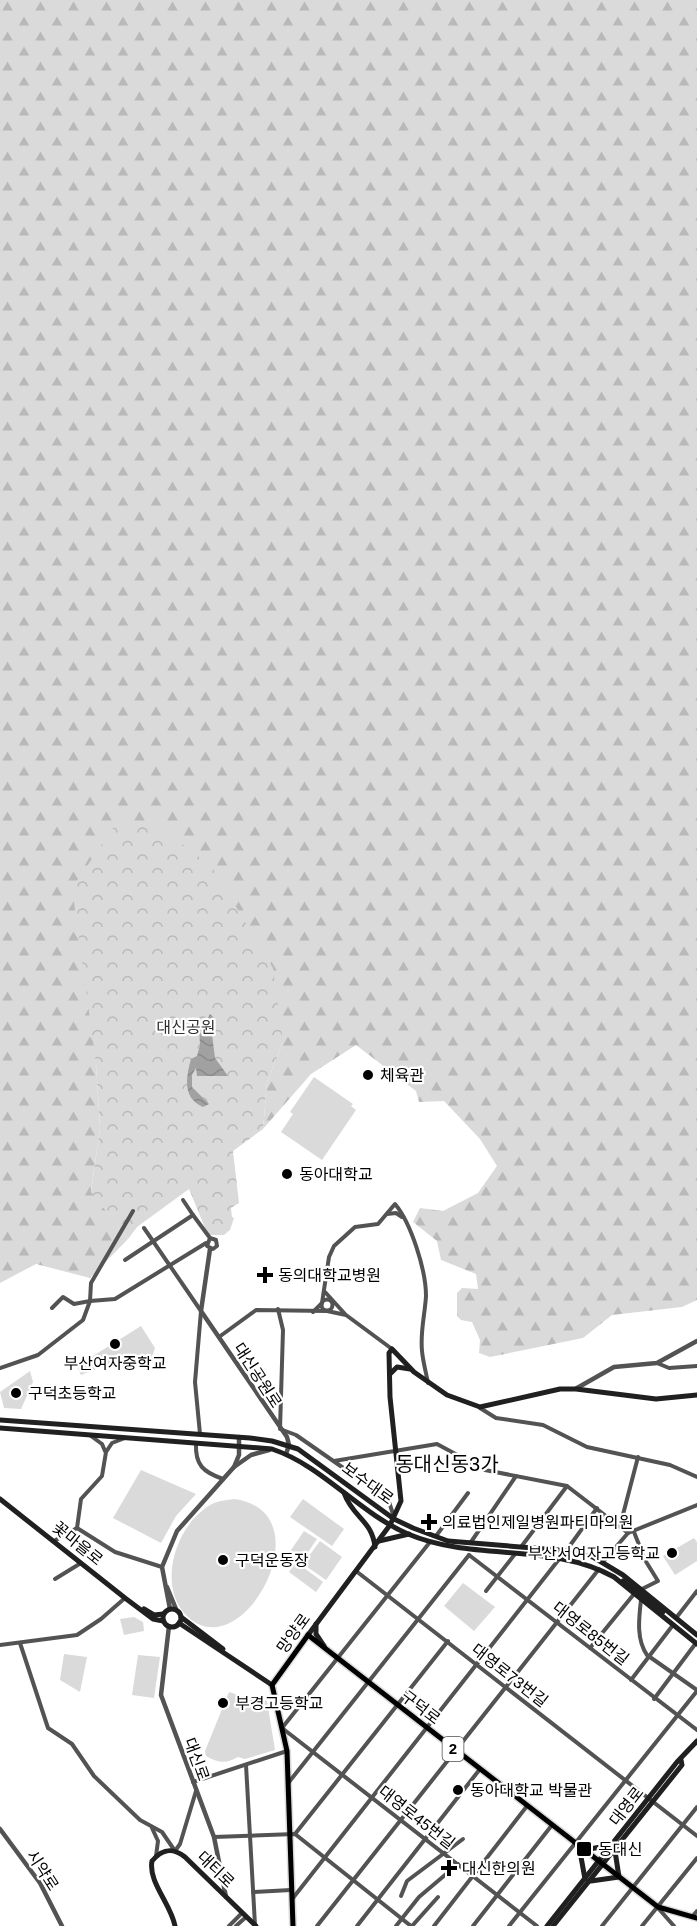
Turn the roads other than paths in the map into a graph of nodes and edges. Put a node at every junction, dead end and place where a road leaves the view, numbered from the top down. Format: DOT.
graph roads {
  1 [pos="183,1200"];
  2 [pos="133,1211"];
  3 [pos="387,1214"];
  4 [pos="193,1215"];
  5 [pos="404,1219"];
  6 [pos="144,1228"];
  7 [pos="210,1238"];
  8 [pos="153,1241"];
  9 [pos="206,1243"];
  10 [pos="210,1249"];
  11 [pos="125,1260"];
  12 [pos="171,1264"];
  13 [pos="325,1292"];
  14 [pos="90,1301"];
  15 [pos="332,1302"];
  16 [pos="322,1303"];
  17 [pos="52,1308"];
  18 [pos="278,1310"];
  19 [pos="201,1311"];
  20 [pos="327,1311"];
  21 [pos="313,1312"];
  22 [pos="346,1314"];
  23 [pos="219,1337"];
  24 [pos="697,1341"];
  25 [pos="392,1349"];
  26 [pos="657,1364"];
  27 [pos="697,1366"];
  28 [pos="0,1368"];
  29 [pos="414,1372"];
  30 [pos="389,1375"];
  31 [pos="428,1383"];
  32 [pos="576,1389"];
  33 [pos="697,1395"];
  34 [pos="480,1407"];
  35 [pos="0,1420"];
  36 [pos="0,1428"];
  37 [pos="280,1429"];
  38 [pos="200,1434"];
  39 [pos="91,1436"];
  40 [pos="239,1437"];
  41 [pos="126,1438"];
  42 [pos="196,1443"];
  43 [pos="289,1445"];
  44 [pos="239,1446"];
  45 [pos="272,1449"];
  46 [pos="396,1450"];
  47 [pos="106,1452"];
  48 [pos="286,1454"];
  49 [pos="638,1457"];
  50 [pos="334,1461"];
  51 [pos="234,1467"];
  52 [pos="516,1476"];
  53 [pos="697,1478"];
  54 [pos="223,1479"];
  55 [pos="567,1486"];
  56 [pos="344,1492"];
  57 [pos="468,1493"];
  58 [pos="0,1499"];
  59 [pos="696,1507"];
  60 [pos="597,1508"];
  61 [pos="394,1519"];
  62 [pos="390,1525"];
  63 [pos="620,1526"];
  64 [pos="77,1528"];
  65 [pos="634,1532"];
  66 [pos="628,1533"];
  67 [pos="409,1534"];
  68 [pos="436,1536"];
  69 [pos="54,1541"];
  70 [pos="379,1541"];
  71 [pos="430,1542"];
  72 [pos="375,1547"];
  73 [pos="521,1547"];
  74 [pos="472,1549"];
  75 [pos="565,1551"];
  76 [pos="515,1554"];
  77 [pos="560,1558"];
  78 [pos="603,1562"];
  79 [pos="81,1563"];
  80 [pos="162,1567"];
  81 [pos="599,1569"];
  82 [pos="356,1571"];
  83 [pos="498,1576"];
  84 [pos="614,1577"];
  85 [pos="55,1579"];
  86 [pos="642,1589"];
  87 [pos="486,1591"];
  88 [pos="697,1591"];
  89 [pos="634,1594"];
  90 [pos="388,1596"];
  91 [pos="125,1598"];
  92 [pos="527,1599"];
  93 [pos="641,1600"];
  94 [pos="139,1608"];
  95 [pos="173,1609"];
  96 [pos="163,1614"];
  97 [pos="676,1618"];
  98 [pos="418,1619"];
  99 [pos="180,1620"];
  100 [pos="164,1622"];
  101 [pos="558,1622"];
  102 [pos="316,1624"];
  103 [pos="673,1625"];
  104 [pos="169,1626"];
  105 [pos="308,1635"];
  106 [pos="694,1635"];
  107 [pos="448,1641"];
  108 [pos="697,1642"];
  109 [pos="20,1643"];
  110 [pos="0,1646"];
  111 [pos="590,1648"];
  112 [pos="328,1652"];
  113 [pos="647,1655"];
  114 [pos="338,1661"];
  115 [pos="477,1664"];
  116 [pos="672,1674"];
  117 [pos="631,1680"];
  118 [pos="367,1683"];
  119 [pos="272,1685"];
  120 [pos="506,1688"];
  121 [pos="697,1691"];
  122 [pos="654,1699"];
  123 [pos="397,1706"];
  124 [pos="678,1715"];
  125 [pos="425,1727"];
  126 [pos="282,1728"];
  127 [pos="697,1730"];
  128 [pos="697,1742"];
  129 [pos="287,1751"];
  130 [pos="315,1751"];
  131 [pos="456,1751"];
  132 [pos="246,1765"];
  133 [pos="480,1769"];
  134 [pos="343,1773"];
  135 [pos="625,1781"];
  136 [pos="192,1782"];
  137 [pos="289,1782"];
  138 [pos="196,1791"];
  139 [pos="373,1797"];
  140 [pos="651,1801"];
  141 [pos="527,1806"];
  142 [pos="697,1807"];
  143 [pos="402,1821"];
  144 [pos="150,1825"];
  145 [pos="552,1825"];
  146 [pos="682,1825"];
  147 [pos="0,1829"];
  148 [pos="292,1834"];
  149 [pos="249,1835"];
  150 [pos="697,1836"];
  151 [pos="214,1837"];
  152 [pos="425,1839"];
  153 [pos="462,1839"];
  154 [pos="580,1846"];
  155 [pos="614,1847"];
  156 [pos="174,1851"];
  157 [pos="444,1853"];
  158 [pos="156,1856"];
  159 [pos="325,1857"];
  160 [pos="697,1858"];
  161 [pos="602,1863"];
  162 [pos="458,1864"];
  163 [pos="473,1874"];
  164 [pos="619,1877"];
  165 [pos="588,1880"];
  166 [pos="354,1881"];
  167 [pos="633,1888"];
  168 [pos="292,1890"];
  169 [pos="253,1892"];
  170 [pos="498,1895"];
  171 [pos="401,1896"];
  172 [pos="226,1897"];
  173 [pos="438,1897"];
  174 [pos="292,1899"];
  175 [pos="378,1899"];
  176 [pos="658,1907"];
  177 [pos="697,1911"];
  178 [pos="520,1912"];
  179 [pos="244,1915"];
  180 [pos="695,1917"];
  181 [pos="402,1919"];
  182 [pos="62,1926"];
  183 [pos="175,1926"];
  184 [pos="229,1926"];
  185 [pos="236,1926"];
  186 [pos="256,1926"];
  187 [pos="293,1926"];
  188 [pos="317,1926"];
  189 [pos="357,1926"];
  190 [pos="396,1926"];
  191 [pos="412,1926"];
  192 [pos="434,1926"];
  193 [pos="473,1926"];
  194 [pos="509,1926"];
  195 [pos="537,1926"];
  196 [pos="547,1926"];
  197 [pos="553,1926"];
  198 [pos="602,1926"];
  199 [pos="642,1926"];
  200 [pos="674,1926"];
  1 -- 4 [label="street"];
  2 -- 14 [label="street"];
  3 -- 5 [label="street"];
  3 -- 5 [label="street"];
  3 -- 13 [label="street"];
  4 -- 7 [label="street"];
  4 -- 8 [label="street"];
  5 -- 31 [label="street"];
  6 -- 8 [label="street, 대신공원로"];
  7 -- 9 [label="street"];
  7 -- 10 [label="street"];
  8 -- 11 [label="street"];
  8 -- 12 [label="street, 대신공원로"];
  9 -- 10 [label="street"];
  9 -- 12 [label="street"];
  10 -- 19 [label="street"];
  12 -- 14 [label="street"];
  12 -- 19 [label="street, 대신공원로"];
  13 -- 15 [label="street"];
  13 -- 16 [label="street"];
  14 -- 17 [label="street"];
  14 -- 28 [label="street"];
  15 -- 16 [label="street"];
  15 -- 20 [label="street"];
  15 -- 22 [label="street"];
  16 -- 20 [label="street"];
  16 -- 21 [label="street"];
  18 -- 21 [label="street"];
  18 -- 23 [label="street"];
  18 -- 37 [label="street"];
  19 -- 23 [label="street, 대신공원로"];
  19 -- 38 [label="street"];
  20 -- 21 [label="street"];
  20 -- 22 [label="street"];
  22 -- 25 [label="street"];
  23 -- 37 [label="street, 대신공원로"];
  24 -- 26 [label="street"];
  25 -- 29 [label="main road"];
  25 -- 30 [label="main road, 망양로"];
  26 -- 27 [label="street"];
  26 -- 32 [label="street"];
  29 -- 30 [label="main road"];
  29 -- 31 [label="main road"];
  30 -- 46 [label="main road, 망양로"];
  31 -- 34 [label="main road"];
  32 -- 33 [label="main road"];
  32 -- 34 [label="main road"];
  34 -- 49 [label="street"];
  35 -- 38 [label="main road, 보수대로"];
  36 -- 39 [label="main road, 보수대로"];
  37 -- 43 [label="street, 대신공원로"];
  37 -- 50 [label="street"];
  38 -- 40 [label="main road, 보수대로"];
  39 -- 41 [label="main road, 보수대로"];
  39 -- 47 [label="street"];
  40 -- 43 [label="main road, 보수대로"];
  40 -- 44 [label="street"];
  41 -- 42 [label="main road, 보수대로"];
  41 -- 47 [label="street"];
  42 -- 44 [label="main road, 보수대로"];
  42 -- 54 [label="street"];
  43 -- 48 [label="street"];
  43 -- 61 [label="main road, 보수대로"];
  44 -- 45 [label="main road, 보수대로"];
  44 -- 51 [label="street"];
  45 -- 48 [label="main road, 보수대로"];
  45 -- 51 [label="street"];
  46 -- 50 [label="street, 보수대로"];
  46 -- 52 [label="street, 보수대로"];
  46 -- 61 [label="main road, 망양로"];
  47 -- 64 [label="street"];
  48 -- 56 [label="main road, 보수대로"];
  49 -- 53 [label="street"];
  49 -- 63 [label="street"];
  50 -- 61 [label="street"];
  51 -- 54 [label="street"];
  52 -- 55 [label="street, 보수대로"];
  52 -- 74 [label="street"];
  54 -- 80 [label="street"];
  55 -- 60 [label="street"];
  55 -- 73 [label="street"];
  56 -- 62 [label="main road, 보수대로"];
  56 -- 72 [label="main road"];
  57 -- 68 [label="street"];
  58 -- 69 [label="main road, 꽃마을로"];
  59 -- 65 [label="street"];
  60 -- 63 [label="street"];
  60 -- 75 [label="street"];
  61 -- 62 [label="main road, 망양로"];
  61 -- 68 [label="main road, 보수대로"];
  62 -- 67 [label="main road, 보수대로"];
  62 -- 70 [label="main road, 망양로"];
  63 -- 66 [label="street"];
  64 -- 69 [label="street"];
  64 -- 80 [label="street"];
  65 -- 66 [label="street"];
  65 -- 86 [label="street"];
  66 -- 78 [label="street"];
  67 -- 70 [label="main road"];
  67 -- 71 [label="main road, 보수대로"];
  68 -- 74 [label="main road, 보수대로"];
  69 -- 79 [label="main road, 꽃마을로"];
  70 -- 72 [label="main road, 망양로"];
  71 -- 74 [label="main road, 보수대로"];
  71 -- 90 [label="street"];
  72 -- 82 [label="main road, 망양로"];
  73 -- 74 [label="main road, 보수대로"];
  73 -- 75 [label="main road, 보수대로"];
  74 -- 76 [label="main road, 보수대로"];
  74 -- 83 [label="street, 대영로85번길"];
  74 -- 98 [label="street"];
  75 -- 78 [label="main road, 보수대로"];
  76 -- 77 [label="main road, 보수대로"];
  76 -- 83 [label="street"];
  77 -- 81 [label="main road, 보수대로"];
  77 -- 92 [label="street"];
  78 -- 86 [label="main road, 보수대로"];
  79 -- 85 [label="street"];
  79 -- 91 [label="main road, 꽃마을로"];
  80 -- 95 [label="street"];
  81 -- 84 [label="main road, 보수대로"];
  81 -- 101 [label="street"];
  82 -- 90 [label="street, 대영로73번길"];
  82 -- 102 [label="main road, 망양로"];
  83 -- 87 [label="street"];
  83 -- 92 [label="street, 대영로85번길"];
  84 -- 89 [label="main road, 보수대로"];
  84 -- 106 [label="main road"];
  86 -- 97 [label="main road, 보수대로"];
  88 -- 97 [label="street"];
  89 -- 93 [label="main road, 보수대로"];
  89 -- 111 [label="street"];
  90 -- 98 [label="street, 대영로73번길"];
  90 -- 114 [label="street"];
  91 -- 94 [label="main road, 꽃마을로"];
  91 -- 109 [label="street"];
  92 -- 101 [label="street, 대영로85번길"];
  92 -- 115 [label="street"];
  93 -- 103 [label="main road, 보수대로"];
  93 -- 113 [label="street"];
  94 -- 96 [label="main road, 꽃마을로"];
  94 -- 100 [label="main road, 꽃마을로"];
  95 -- 96 [label="main road"];
  95 -- 99 [label="main road"];
  96 -- 100 [label="main road"];
  97 -- 106 [label="main road, 보수대로"];
  98 -- 107 [label="street, 대영로73번길"];
  98 -- 118 [label="street"];
  99 -- 104 [label="main road"];
  99 -- 119 [label="main road"];
  100 -- 104 [label="main road, 꽃마을로"];
  101 -- 111 [label="street, 대영로85번길"];
  101 -- 120 [label="street"];
  102 -- 105 [label="main road, 망양로"];
  102 -- 112 [label="main road"];
  103 -- 108 [label="main road, 보수대로"];
  103 -- 113 [label="street"];
  104 -- 136 [label="street, 대신로"];
  105 -- 112 [label="main road, 구덕로 / 2"];
  105 -- 119 [label="main road, 망양로"];
  106 -- 108 [label="main road"];
  107 -- 115 [label="street, 대영로73번길"];
  107 -- 123 [label="street"];
  108 -- 116 [label="street"];
  109 -- 110 [label="street"];
  109 -- 144 [label="street"];
  111 -- 117 [label="street, 대영로85번길"];
  112 -- 114 [label="main road, 구덕로 / 2"];
  113 -- 116 [label="street"];
  113 -- 117 [label="street"];
  114 -- 118 [label="main road, 구덕로 / 2"];
  114 -- 126 [label="street"];
  115 -- 120 [label="street, 대영로73번길"];
  115 -- 125 [label="street"];
  116 -- 121 [label="street"];
  116 -- 122 [label="street"];
  117 -- 122 [label="street, 대영로85번길"];
  118 -- 123 [label="main road, 구덕로 / 2"];
  118 -- 130 [label="street"];
  119 -- 126 [label="main road"];
  120 -- 131 [label="street"];
  120 -- 135 [label="street, 대영로73번길"];
  121 -- 124 [label="street"];
  122 -- 124 [label="street, 대영로85번길"];
  123 -- 125 [label="main road, 구덕로 / 2"];
  123 -- 134 [label="street"];
  124 -- 127 [label="street, 대영로85번길"];
  124 -- 135 [label="street"];
  125 -- 131 [label="main road, 구덕로 / 2"];
  125 -- 139 [label="street"];
  126 -- 129 [label="main road"];
  126 -- 130 [label="street, 대영로45번길"];
  128 -- 140 [label="main road, 대영로"];
  129 -- 132 [label="street"];
  129 -- 137 [label="main road"];
  130 -- 134 [label="street, 대영로45번길"];
  130 -- 137 [label="street"];
  131 -- 133 [label="main road, 구덕로 / 2"];
  131 -- 143 [label="street"];
  132 -- 136 [label="street"];
  132 -- 149 [label="street"];
  133 -- 141 [label="main road, 구덕로 / 2"];
  133 -- 152 [label="street"];
  134 -- 139 [label="street, 대영로45번길"];
  134 -- 148 [label="street"];
  135 -- 140 [label="street, 대영로73번길"];
  135 -- 154 [label="street"];
  136 -- 138 [label="street, 대신로"];
  137 -- 148 [label="main road"];
  138 -- 151 [label="street, 대신로"];
  138 -- 156 [label="street"];
  139 -- 143 [label="street, 대영로45번길"];
  139 -- 159 [label="street"];
  140 -- 146 [label="street, 대영로73번길"];
  140 -- 155 [label="main road, 대영로"];
  141 -- 145 [label="main road, 구덕로 / 2"];
  141 -- 163 [label="street"];
  142 -- 146 [label="street"];
  143 -- 152 [label="street, 대영로45번길"];
  143 -- 166 [label="street"];
  144 -- 156 [label="street"];
  144 -- 158 [label="street"];
  145 -- 154 [label="main road, 구덕로 / 2"];
  145 -- 170 [label="street"];
  146 -- 150 [label="street, 대영로73번길"];
  146 -- 167 [label="street"];
  147 -- 182 [label="street, 시약로"];
  148 -- 149 [label="street"];
  148 -- 159 [label="street"];
  148 -- 168 [label="main road"];
  149 -- 151 [label="street"];
  149 -- 169 [label="street"];
  151 -- 172 [label="street, 대신로"];
  152 -- 157 [label="street, 대영로45번길"];
  152 -- 175 [label="street"];
  153 -- 157 [label="street"];
  154 -- 155 [label="main road"];
  154 -- 161 [label="main road, 구덕로 / 2"];
  154 -- 165 [label="main road"];
  154 -- 178 [label="street"];
  155 -- 161 [label="main road, 대영로"];
  155 -- 164 [label="main road"];
  156 -- 158 [label="main road, 대티로"];
  156 -- 172 [label="main road, 대티로"];
  157 -- 162 [label="street, 대영로45번길"];
  157 -- 171 [label="street"];
  158 -- 183 [label="main road"];
  159 -- 166 [label="street"];
  159 -- 174 [label="street"];
  160 -- 176 [label="street"];
  161 -- 164 [label="main road, 구덕로 / 2"];
  161 -- 165 [label="main road, 대영로"];
  162 -- 163 [label="street, 대영로45번길"];
  162 -- 181 [label="street"];
  163 -- 170 [label="street, 대영로45번길"];
  163 -- 192 [label="street"];
  164 -- 165 [label="main road"];
  164 -- 167 [label="main road, 구덕로 / 2"];
  165 -- 196 [label="main road, 대영로"];
  165 -- 197 [label="main road, 대영로"];
  166 -- 175 [label="street"];
  166 -- 188 [label="street"];
  167 -- 176 [label="main road, 구덕로 / 2"];
  167 -- 198 [label="street"];
  168 -- 169 [label="street"];
  168 -- 174 [label="main road"];
  169 -- 186 [label="street"];
  170 -- 178 [label="street, 대영로45번길"];
  170 -- 193 [label="street"];
  172 -- 179 [label="main road, 대티로"];
  173 -- 191 [label="street"];
  174 -- 187 [label="main road"];
  175 -- 181 [label="street"];
  175 -- 189 [label="street"];
  176 -- 180 [label="main road, 구덕로 / 2"];
  176 -- 199 [label="street"];
  176 -- 200 [label="street"];
  177 -- 180 [label="street"];
  178 -- 194 [label="street"];
  178 -- 195 [label="street, 대영로45번길"];
  179 -- 184 [label="street"];
  179 -- 185 [label="street"];
  179 -- 186 [label="main road, 대티로"];
  181 -- 190 [label="street"];
  181 -- 191 [label="street"];
}
